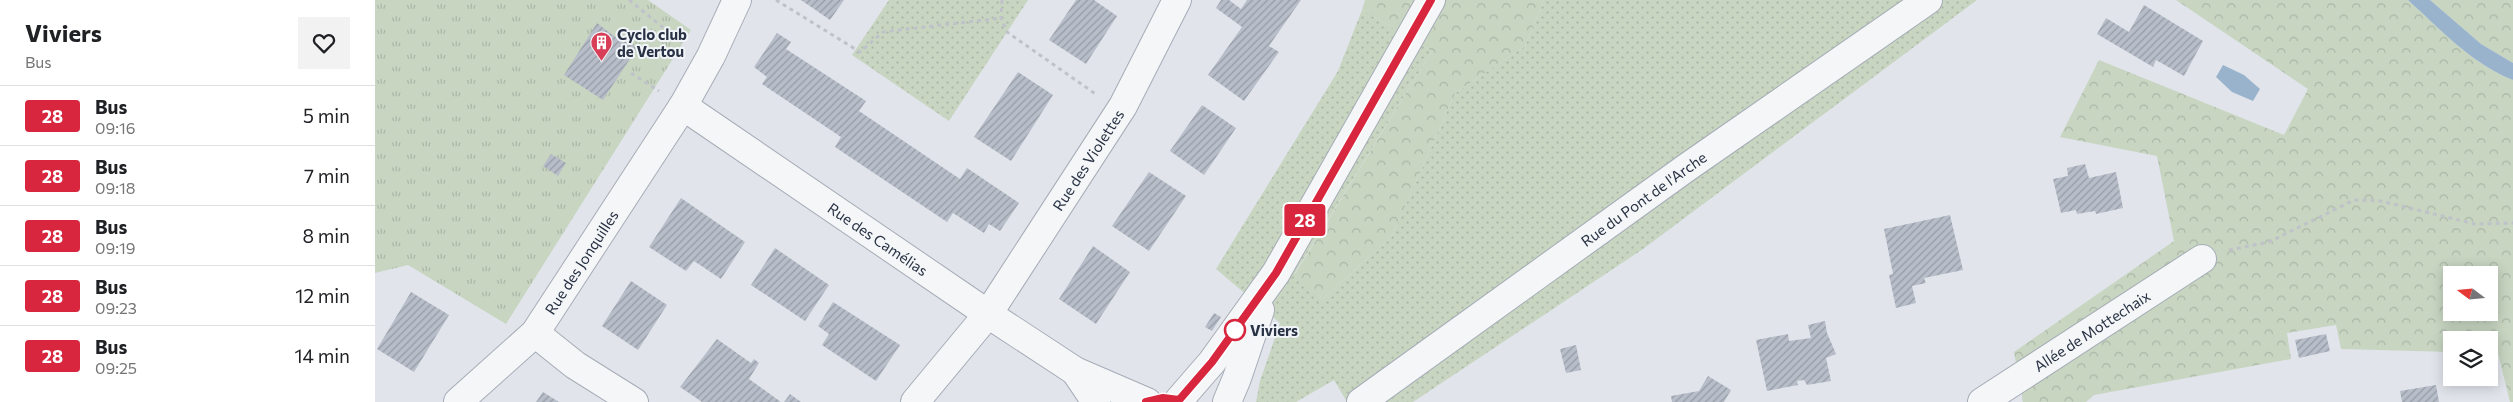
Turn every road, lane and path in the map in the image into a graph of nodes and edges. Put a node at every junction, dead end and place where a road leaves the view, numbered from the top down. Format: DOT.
graph roads {
  1 [pos="629,0"];
  2 [pos="737,0"];
  3 [pos="776,0"];
  4 [pos="1002,0"];
  5 [pos="1177,0"];
  6 [pos="1431,0"];
  7 [pos="1928,0"];
  8 [pos="1001,18"];
  9 [pos="711,56"];
  10 [pos="683,106"];
  11 [pos="1123,106"];
  12 [pos="2513,224"];
  13 [pos="2202,259"];
  14 [pos="1276,273"];
  15 [pos="988,314"];
  16 [pos="535,333"];
  17 [pos="1075,371"];
  18 [pos="1183,401"];
  19 [pos="458,402"];
  20 [pos="634,402"];
  21 [pos="915,402"];
  22 [pos="1096,402"];
  23 [pos="1147,402"];
  24 [pos="1227,402"];
  25 [pos="1361,402"];
  26 [pos="1982,402"];
  1 -- 9 [label="path"];
  2 -- 9 [label="street"];
  3 -- 8 [label="path"];
  4 -- 8 [label="path"];
  5 -- 11 [label="street, Rue des Violettes"];
  6 -- 14 [label="street"];
  7 -- 25 [label="street, Rue du Pont de l'Arche"];
  8 -- 11 [label="path"];
  9 -- 10 [label="street"];
  10 -- 15 [label="street, Rue des Camélias"];
  10 -- 16 [label="street, Rue des Jonquilles"];
  11 -- 15 [label="street, Rue des Violettes"];
  12 -- 13 [label="path"];
  13 -- 26 [label="street, Allée de Mottechaix"];
  14 -- 18 [label="street"];
  14 -- 24 [label="street"];
  15 -- 17 [label="street, Rue des Camélias"];
  15 -- 21 [label="street, Rue des Violettes"];
  16 -- 19 [label="street, Rue des Jonquilles"];
  16 -- 20 [label="street"];
  17 -- 22 [label="street, Rue des Camélias"];
  17 -- 23 [label="street, Rue des Camélias"];
  18 -- 23 [label="street"];
}
